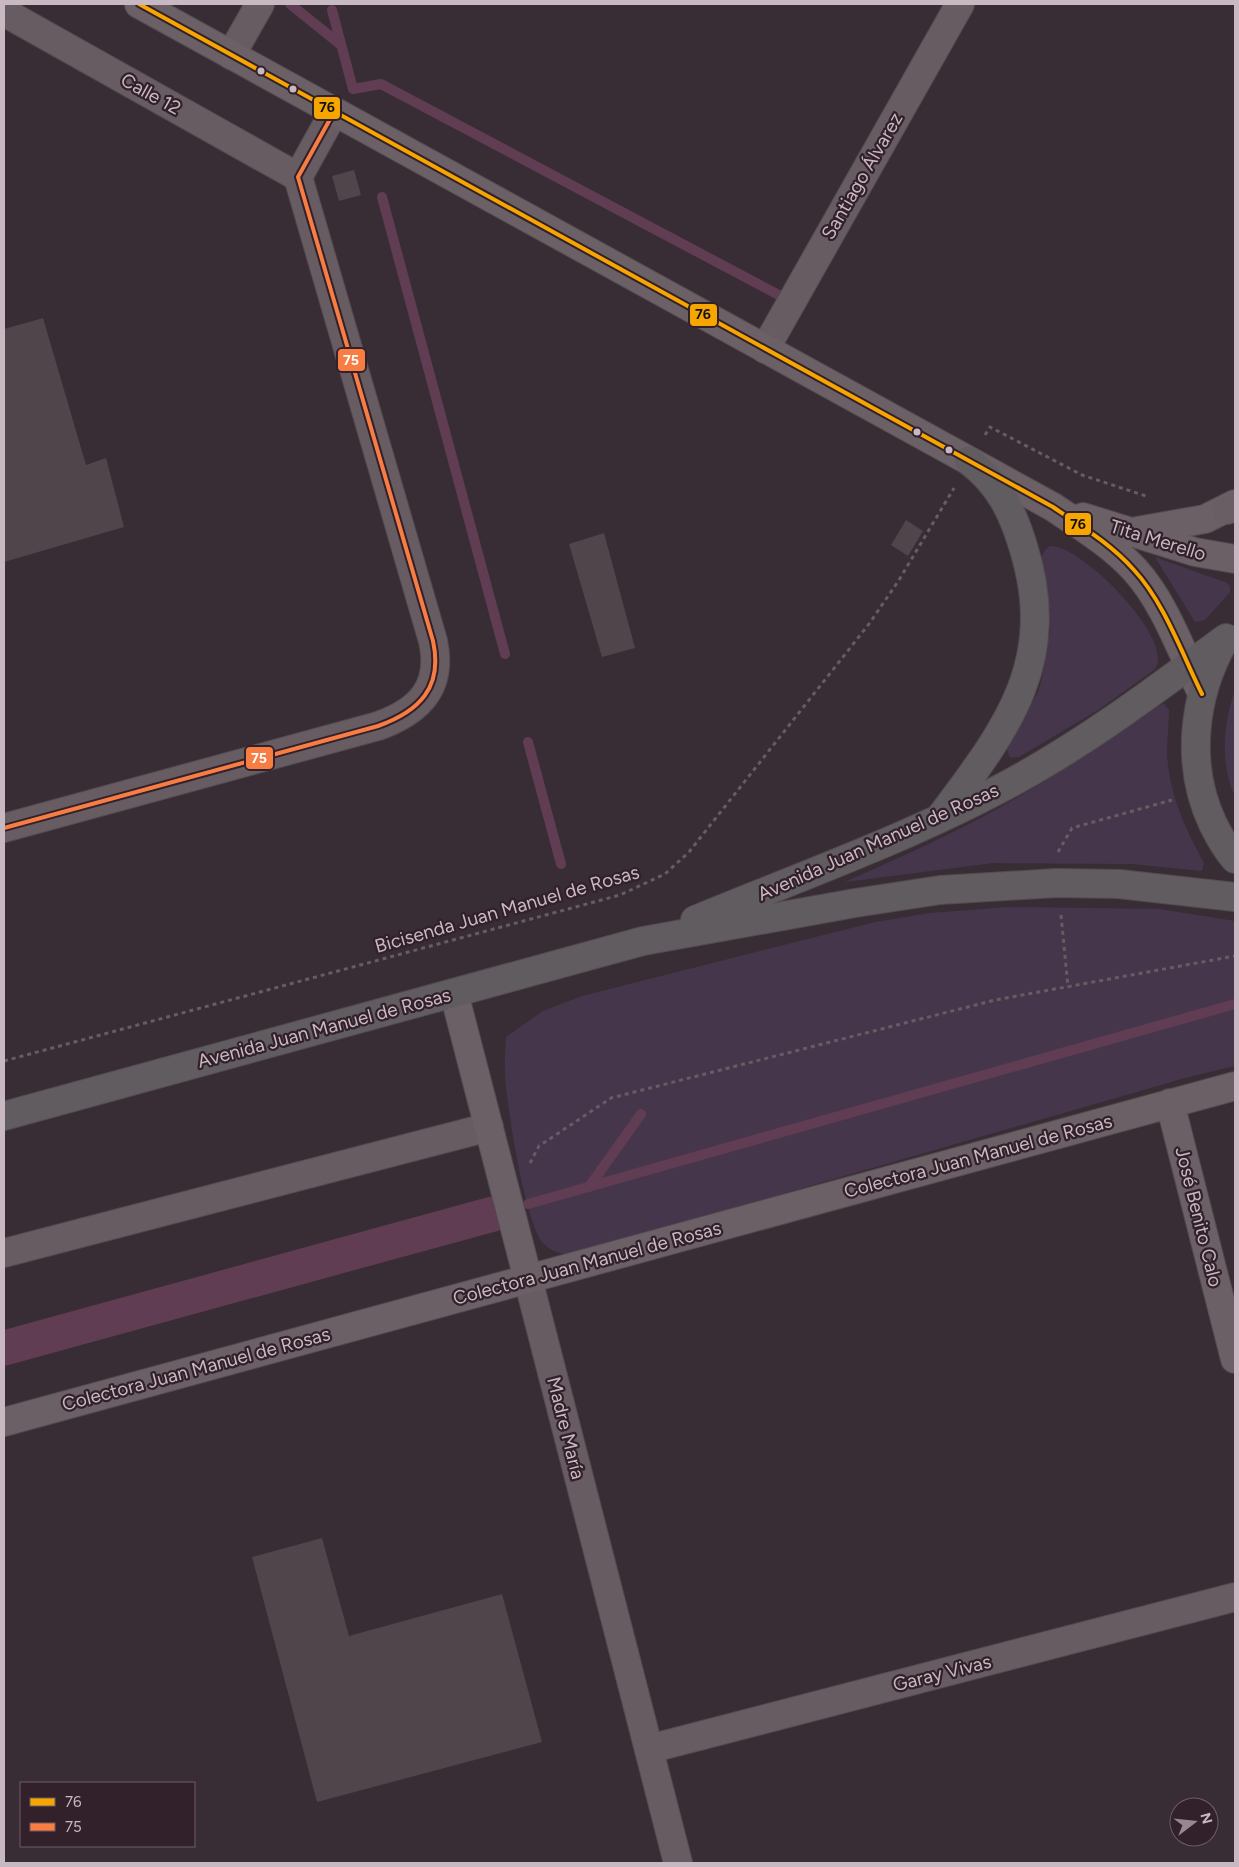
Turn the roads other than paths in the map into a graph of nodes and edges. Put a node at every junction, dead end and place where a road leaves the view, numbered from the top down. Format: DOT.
graph roads {
  1 [pos="139,4"];
  2 [pos="260,4"];
  3 [pos="960,4"];
  4 [pos="4,12"];
  5 [pos="231,55"];
  6 [pos="334,112"];
  7 [pos="298,176"];
  8 [pos="765,348"];
  9 [pos="969,461"];
  10 [pos="1053,507"];
  11 [pos="1232,507"];
  12 [pos="1130,532"];
  13 [pos="1235,559"];
  14 [pos="1230,632"];
  15 [pos="1188,666"];
  16 [pos="1202,694"];
  17 [pos="939,819"];
  18 [pos="4,828"];
  19 [pos="1235,859"];
  20 [pos="1235,897"];
  21 [pos="643,941"];
  22 [pos="454,993"];
  23 [pos="1235,1086"];
  24 [pos="1170,1103"];
  25 [pos="4,1116"];
  26 [pos="489,1127"];
  27 [pos="4,1253"];
  28 [pos="528,1279"];
  29 [pos="1235,1359"];
  30 [pos="4,1422"];
  31 [pos="1235,1597"];
  32 [pos="649,1749"];
  33 [pos="678,1863"];
  1 -- 5 [label="street, Tita Merello"];
  2 -- 5 [label="street"];
  3 -- 8 [label="street, Santiago Álvarez"];
  4 -- 7 [label="street, Calle 12"];
  5 -- 6 [label="street, Tita Merello"];
  6 -- 7 [label="street"];
  6 -- 8 [label="street, Tita Merello"];
  7 -- 18 [label="street"];
  8 -- 9 [label="street, Tita Merello"];
  9 -- 10 [label="street, Tita Merello"];
  9 -- 17 [label="highway"];
  10 -- 12 [label="street, Tita Merello"];
  10 -- 15 [label="street, Tita Merello"];
  11 -- 12 [label="street"];
  12 -- 13 [label="street, Tita Merello"];
  14 -- 15 [label="highway, Avenida Juan Manuel de Rosas"];
  14 -- 16 [label="highway"];
  15 -- 16 [label="street, Tita Merello"];
  15 -- 17 [label="highway, Avenida Juan Manuel de Rosas"];
  16 -- 19 [label="highway"];
  17 -- 21 [label="highway, Avenida Juan Manuel de Rosas"];
  20 -- 21 [label="highway, Avenida Juan Manuel de Rosas"];
  21 -- 22 [label="highway, Avenida Juan Manuel de Rosas"];
  22 -- 25 [label="highway, Avenida Juan Manuel de Rosas"];
  22 -- 26 [label="street, Madre María"];
  23 -- 24 [label="street, Colectora Juan Manuel de Rosas"];
  24 -- 28 [label="street, Colectora Juan Manuel de Rosas"];
  24 -- 29 [label="street, José Benito Calo"];
  26 -- 27 [label="street"];
  26 -- 28 [label="street, Madre María"];
  28 -- 30 [label="street, Colectora Juan Manuel de Rosas"];
  28 -- 32 [label="street, Madre María"];
  31 -- 32 [label="street, Garay Vivas"];
  32 -- 33 [label="street, Madre María"];
}
